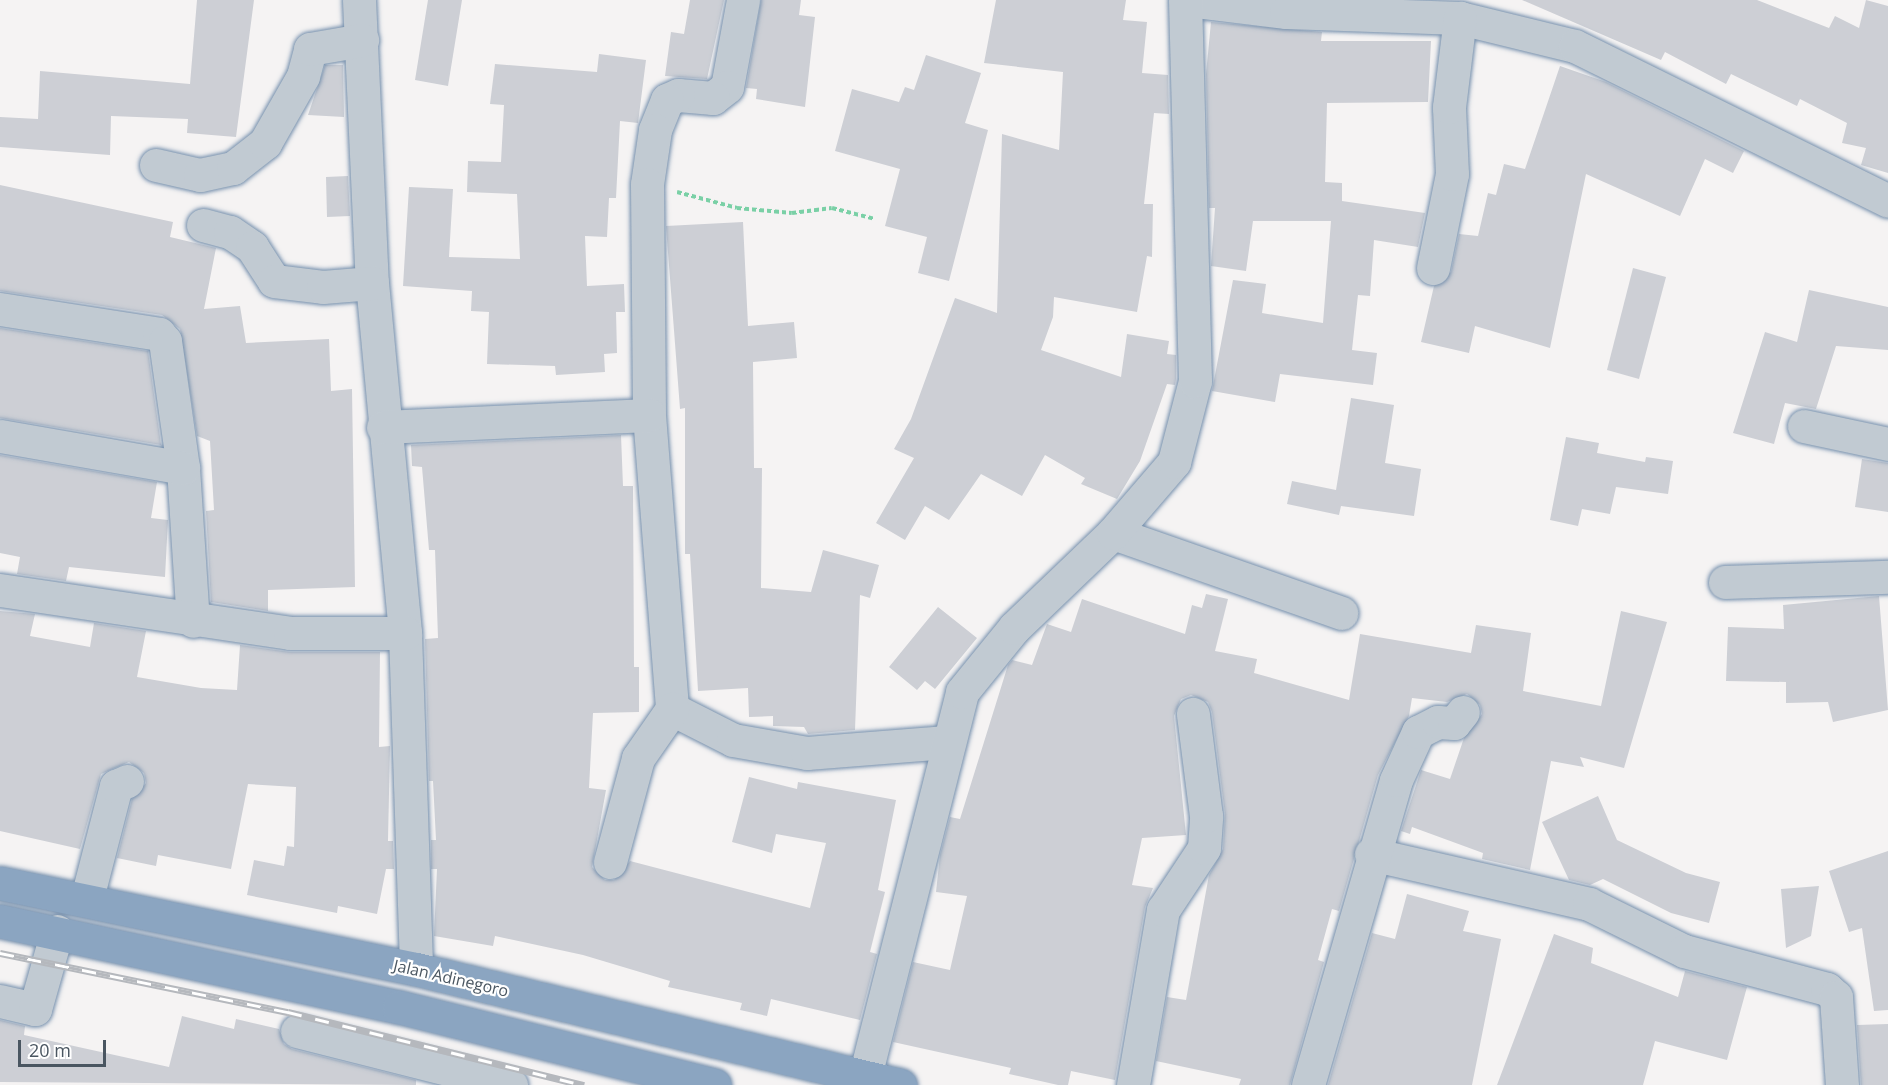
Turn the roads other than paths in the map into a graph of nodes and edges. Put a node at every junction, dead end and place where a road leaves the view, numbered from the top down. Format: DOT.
graph roads {
  1 [pos="359,0"];
  2 [pos="743,0"];
  3 [pos="1186,0"];
  4 [pos="1460,18"];
  5 [pos="362,40"];
  6 [pos="156,165"];
  7 [pos="1888,201"];
  8 [pos="203,225"];
  9 [pos="1432,268"];
  10 [pos="372,283"];
  11 [pos="0,309"];
  12 [pos="649,415"];
  13 [pos="1804,426"];
  14 [pos="383,427"];
  15 [pos="0,436"];
  16 [pos="1888,444"];
  17 [pos="183,468"];
  18 [pos="1113,532"];
  19 [pos="1888,577"];
  20 [pos="1725,582"];
  21 [pos="0,590"];
  22 [pos="1341,613"];
  23 [pos="193,621"];
  24 [pos="405,633"];
  25 [pos="672,709"];
  26 [pos="1463,712"];
  27 [pos="1193,714"];
  28 [pos="947,742"];
  29 [pos="127,781"];
  30 [pos="1371,854"];
  31 [pos="610,862"];
  32 [pos="0,884"];
  33 [pos="87,898"];
  34 [pos="0,921"];
  35 [pos="57,931"];
  36 [pos="416,969"];
  37 [pos="0,1001"];
  38 [pos="297,1031"];
  39 [pos="865,1076"];
  40 [pos="511,1085"];
  41 [pos="714,1085"];
  42 [pos="900,1085"];
  43 [pos="1133,1085"];
  44 [pos="1308,1085"];
  45 [pos="1842,1085"];
  1 -- 5 [label="street"];
  2 -- 12 [label="street"];
  3 -- 4 [label="street"];
  3 -- 18 [label="street"];
  4 -- 7 [label="street"];
  4 -- 9 [label="street"];
  5 -- 6 [label="street"];
  5 -- 10 [label="street"];
  8 -- 10 [label="street"];
  10 -- 14 [label="street"];
  11 -- 17 [label="street"];
  12 -- 14 [label="street"];
  12 -- 25 [label="street"];
  13 -- 16 [label="street"];
  14 -- 24 [label="street"];
  15 -- 17 [label="street"];
  17 -- 23 [label="street"];
  18 -- 22 [label="street"];
  18 -- 28 [label="street"];
  19 -- 20 [label="street"];
  21 -- 23 [label="street"];
  23 -- 24 [label="street"];
  24 -- 36 [label="street"];
  25 -- 28 [label="street"];
  25 -- 31 [label="street"];
  26 -- 30 [label="street"];
  27 -- 43 [label="street"];
  28 -- 39 [label="street"];
  29 -- 33 [label="street"];
  30 -- 44 [label="street"];
  30 -- 45 [label="street"];
  32 -- 33 [label="highway, Jalan Adinegoro"];
  33 -- 36 [label="highway, Jalan Adinegoro"];
  34 -- 35 [label="highway"];
  35 -- 37 [label="street"];
  35 -- 41 [label="highway"];
  36 -- 39 [label="highway, Jalan Adinegoro"];
  38 -- 40 [label="street"];
  39 -- 42 [label="highway, Jalan Adinegoro"];
}
